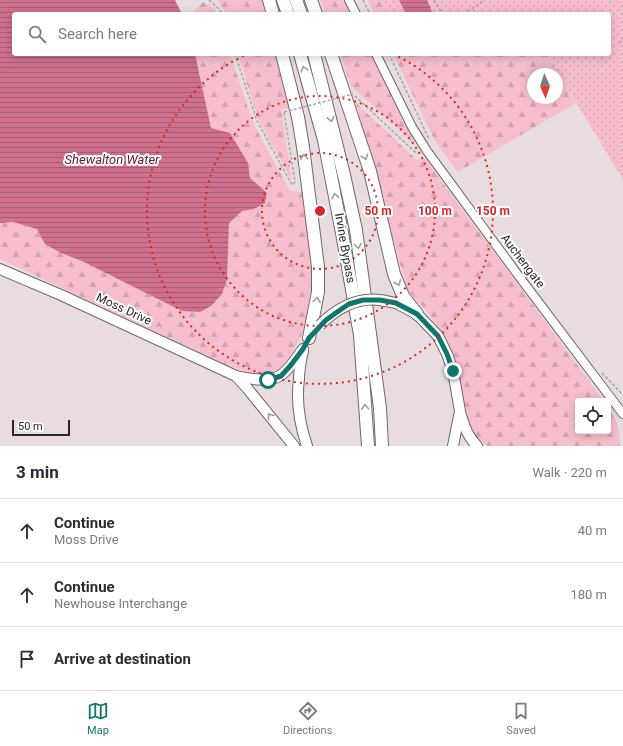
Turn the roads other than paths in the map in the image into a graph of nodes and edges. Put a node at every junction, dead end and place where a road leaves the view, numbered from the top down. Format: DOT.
graph roads {
  1 [pos="269,0"];
  2 [pos="283,0"];
  3 [pos="296,0"];
  4 [pos="311,0"];
  5 [pos="349,0"];
  6 [pos="272,12"];
  7 [pos="287,12"];
  8 [pos="300,12"];
  9 [pos="315,12"];
  10 [pos="355,12"];
  11 [pos="283,56"];
  12 [pos="301,56"];
  13 [pos="314,56"];
  14 [pos="332,56"];
  15 [pos="377,56"];
  16 [pos="0,269"];
  17 [pos="417,314"];
  18 [pos="306,344"];
  19 [pos="236,376"];
  20 [pos="460,411"];
  21 [pos="623,414"];
  22 [pos="294,446"];
  23 [pos="307,446"];
  24 [pos="368,446"];
  25 [pos="382,446"];
  26 [pos="453,446"];
  27 [pos="477,446"];
  1 -- 6 [label="highway"];
  2 -- 7 [label="highway"];
  3 -- 8 [label="highway"];
  4 -- 9 [label="highway"];
  5 -- 10 [label="street"];
  18 -- 11 [label="highway, one-way"];
  24 -- 12 [label="highway, Irvine Bypass, one-way"];
  13 -- 25 [label="highway, Irvine Bypass, one-way"];
  14 -- 17 [label="highway, one-way"];
  15 -- 21 [label="street, Auchengate"];
  16 -- 19 [label="main road, Moss Drive"];
  17 -- 18 [label="main road, Moss Drive, bridge"];
  17 -- 20 [label="main road, Moss Drive"];
  18 -- 19 [label="main road, Moss Drive"];
  18 -- 23 [label="main road"];
  22 -- 19 [label="main road, Moss Drive, one-way"];
  20 -- 26 [label="main road"];
  20 -- 27 [label="main road"];
}
